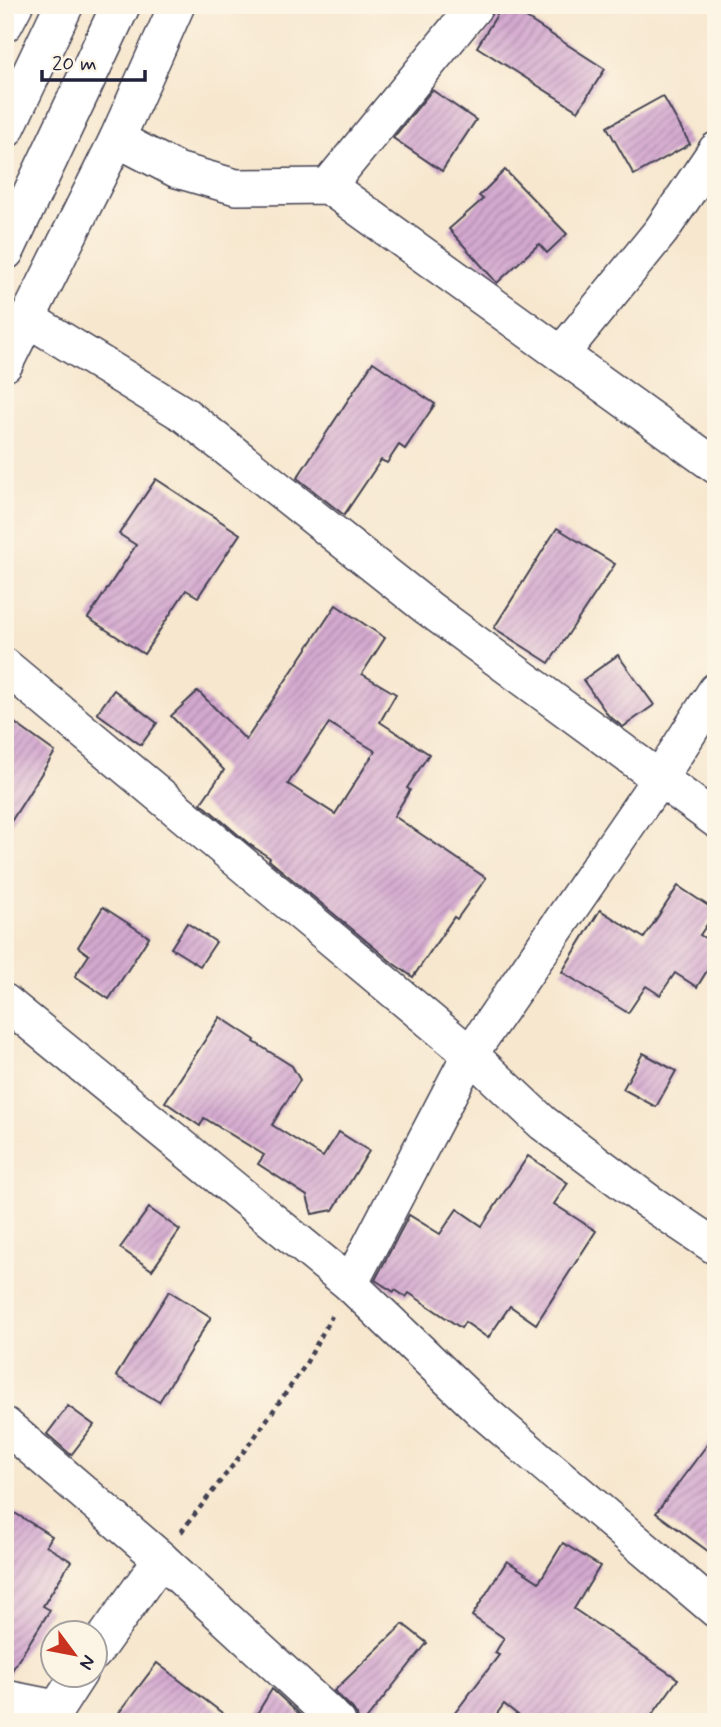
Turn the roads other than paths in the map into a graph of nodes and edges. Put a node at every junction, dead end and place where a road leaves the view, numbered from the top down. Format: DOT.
graph roads {
  1 [pos="15,5"];
  2 [pos="65,5"];
  3 [pos="121,5"];
  4 [pos="177,5"];
  5 [pos="477,5"];
  6 [pos="5,24"];
  7 [pos="5,129"];
  8 [pos="117,139"];
  9 [pos="716,150"];
  10 [pos="328,186"];
  11 [pos="5,251"];
  12 [pos="28,319"];
  13 [pos="561,354"];
  14 [pos="5,364"];
  15 [pos="716,466"];
  16 [pos="5,666"];
  17 [pos="716,690"];
  18 [pos="659,779"];
  19 [pos="716,820"];
  20 [pos="5,1002"];
  21 [pos="470,1054"];
  22 [pos="716,1247"];
  23 [pos="350,1284"];
  24 [pos="5,1425"];
  25 [pos="161,1559"];
  26 [pos="716,1610"];
  27 [pos="108,1633"];
  28 [pos="70,1688"];
  29 [pos="5,1698"];
  30 [pos="52,1715"];
  31 [pos="338,1722"];
  1 -- 6 [label="street"];
  2 -- 7 [label="highway"];
  3 -- 11 [label="highway"];
  4 -- 8 [label="street"];
  5 -- 10 [label="street"];
  8 -- 10 [label="street"];
  8 -- 12 [label="street"];
  9 -- 13 [label="street"];
  10 -- 13 [label="street"];
  12 -- 14 [label="street"];
  12 -- 18 [label="street"];
  13 -- 15 [label="street"];
  16 -- 21 [label="street"];
  17 -- 18 [label="street"];
  18 -- 19 [label="street"];
  18 -- 21 [label="street"];
  20 -- 23 [label="street"];
  21 -- 22 [label="street"];
  21 -- 23 [label="street"];
  23 -- 26 [label="street"];
  24 -- 25 [label="street"];
  25 -- 27 [label="street"];
  25 -- 31 [label="street"];
  28 -- 30 [label="street"];
  29 -- 30 [label="street"];
}
